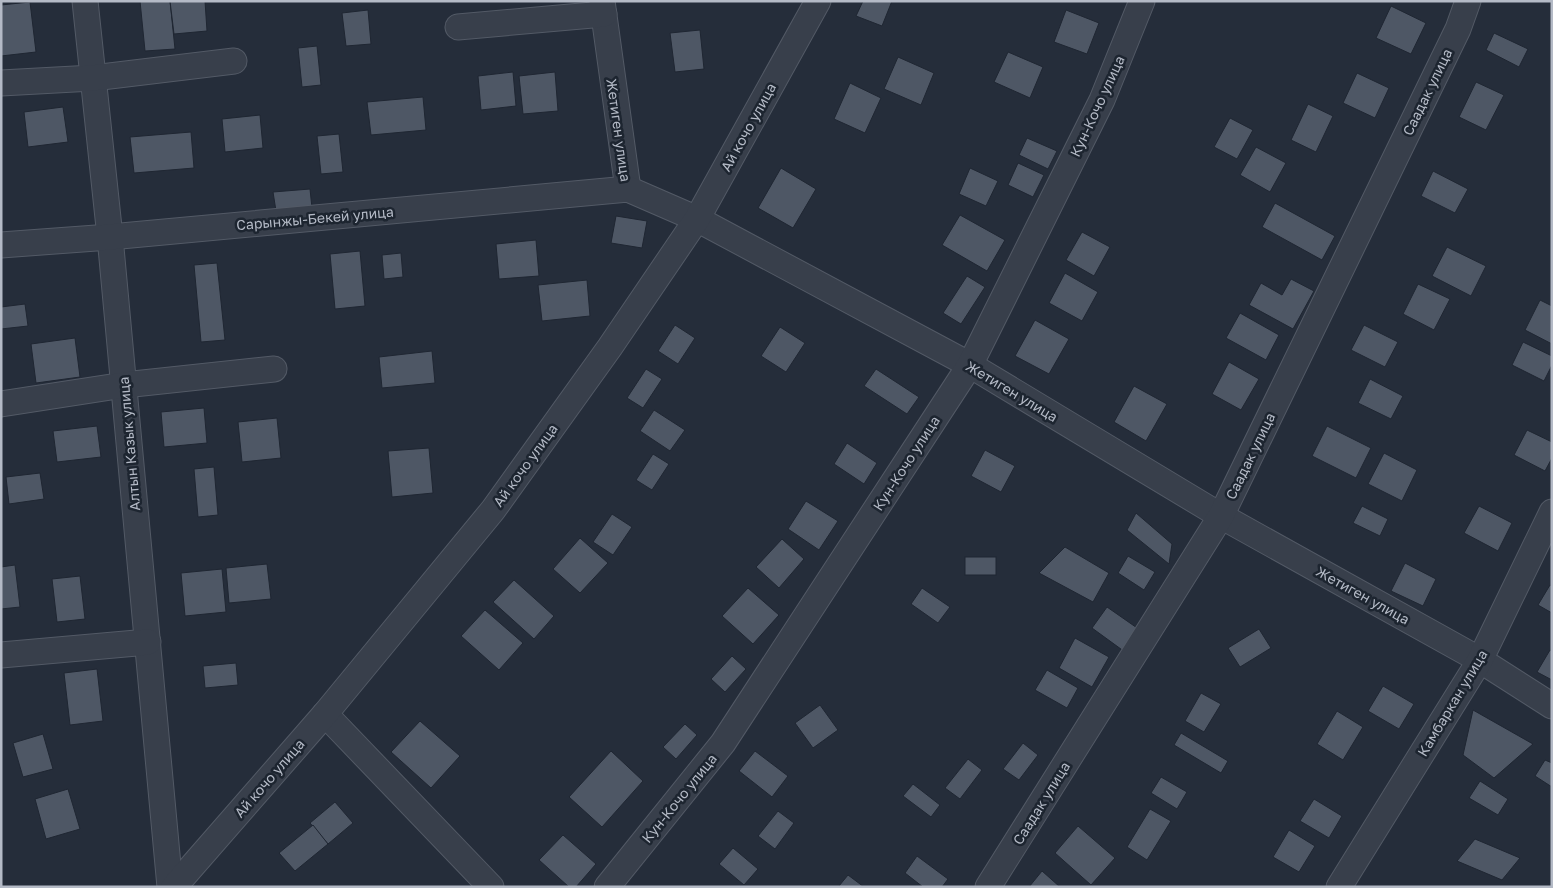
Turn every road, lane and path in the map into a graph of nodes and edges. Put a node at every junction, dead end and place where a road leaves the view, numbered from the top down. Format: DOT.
graph roads {
  1 [pos="85,1"];
  2 [pos="818,1"];
  3 [pos="1142,1"];
  4 [pos="1468,1"];
  5 [pos="603,8"];
  6 [pos="458,27"];
  7 [pos="234,60"];
  8 [pos="93,78"];
  9 [pos="1,83"];
  10 [pos="628,189"];
  11 [pos="697,219"];
  12 [pos="110,237"];
  13 [pos="1,245"];
  14 [pos="970,365"];
  15 [pos="274,369"];
  16 [pos="124,385"];
  17 [pos="1,404"];
  18 [pos="1552,512"];
  19 [pos="1221,516"];
  20 [pos="148,642"];
  21 [pos="1,655"];
  22 [pos="1480,660"];
  23 [pos="1552,706"];
  24 [pos="325,714"];
  25 [pos="170,887"];
  26 [pos="174,887"];
  27 [pos="491,887"];
  28 [pos="607,887"];
  29 [pos="988,887"];
  30 [pos="1338,887"];
  1 -- 8 [label="street, Алтын Казык улица"];
  2 -- 11 [label="street, Ай кочо улица"];
  3 -- 14 [label="street, Кун-Кочо улица"];
  4 -- 19 [label="street, Саадак улица"];
  5 -- 6 [label="street"];
  5 -- 10 [label="street, Жетиген улица"];
  7 -- 8 [label="street"];
  8 -- 9 [label="street"];
  8 -- 12 [label="street, Алтын Казык улица"];
  10 -- 11 [label="street, Жетиген улица"];
  10 -- 12 [label="street, Сарынжы-Бекей улица"];
  11 -- 14 [label="street, Жетиген улица"];
  11 -- 24 [label="street, Ай кочо улица"];
  12 -- 13 [label="street, Сарынжы-Бекей улица"];
  12 -- 16 [label="street, Алтын Казык улица"];
  14 -- 19 [label="street, Жетиген улица"];
  14 -- 28 [label="street, Кун-Кочо улица"];
  15 -- 16 [label="street"];
  16 -- 17 [label="street"];
  16 -- 20 [label="street, Алтын Казык улица"];
  18 -- 22 [label="street, Камбаркан улица"];
  19 -- 22 [label="street, Жетиген улица"];
  19 -- 29 [label="street, Саадак улица"];
  20 -- 21 [label="street"];
  20 -- 25 [label="street, Алтын Казык улица"];
  22 -- 23 [label="street, Жетиген улица"];
  22 -- 30 [label="street, Камбаркан улица"];
  24 -- 26 [label="street, Ай кочо улица"];
  24 -- 27 [label="street"];
}
